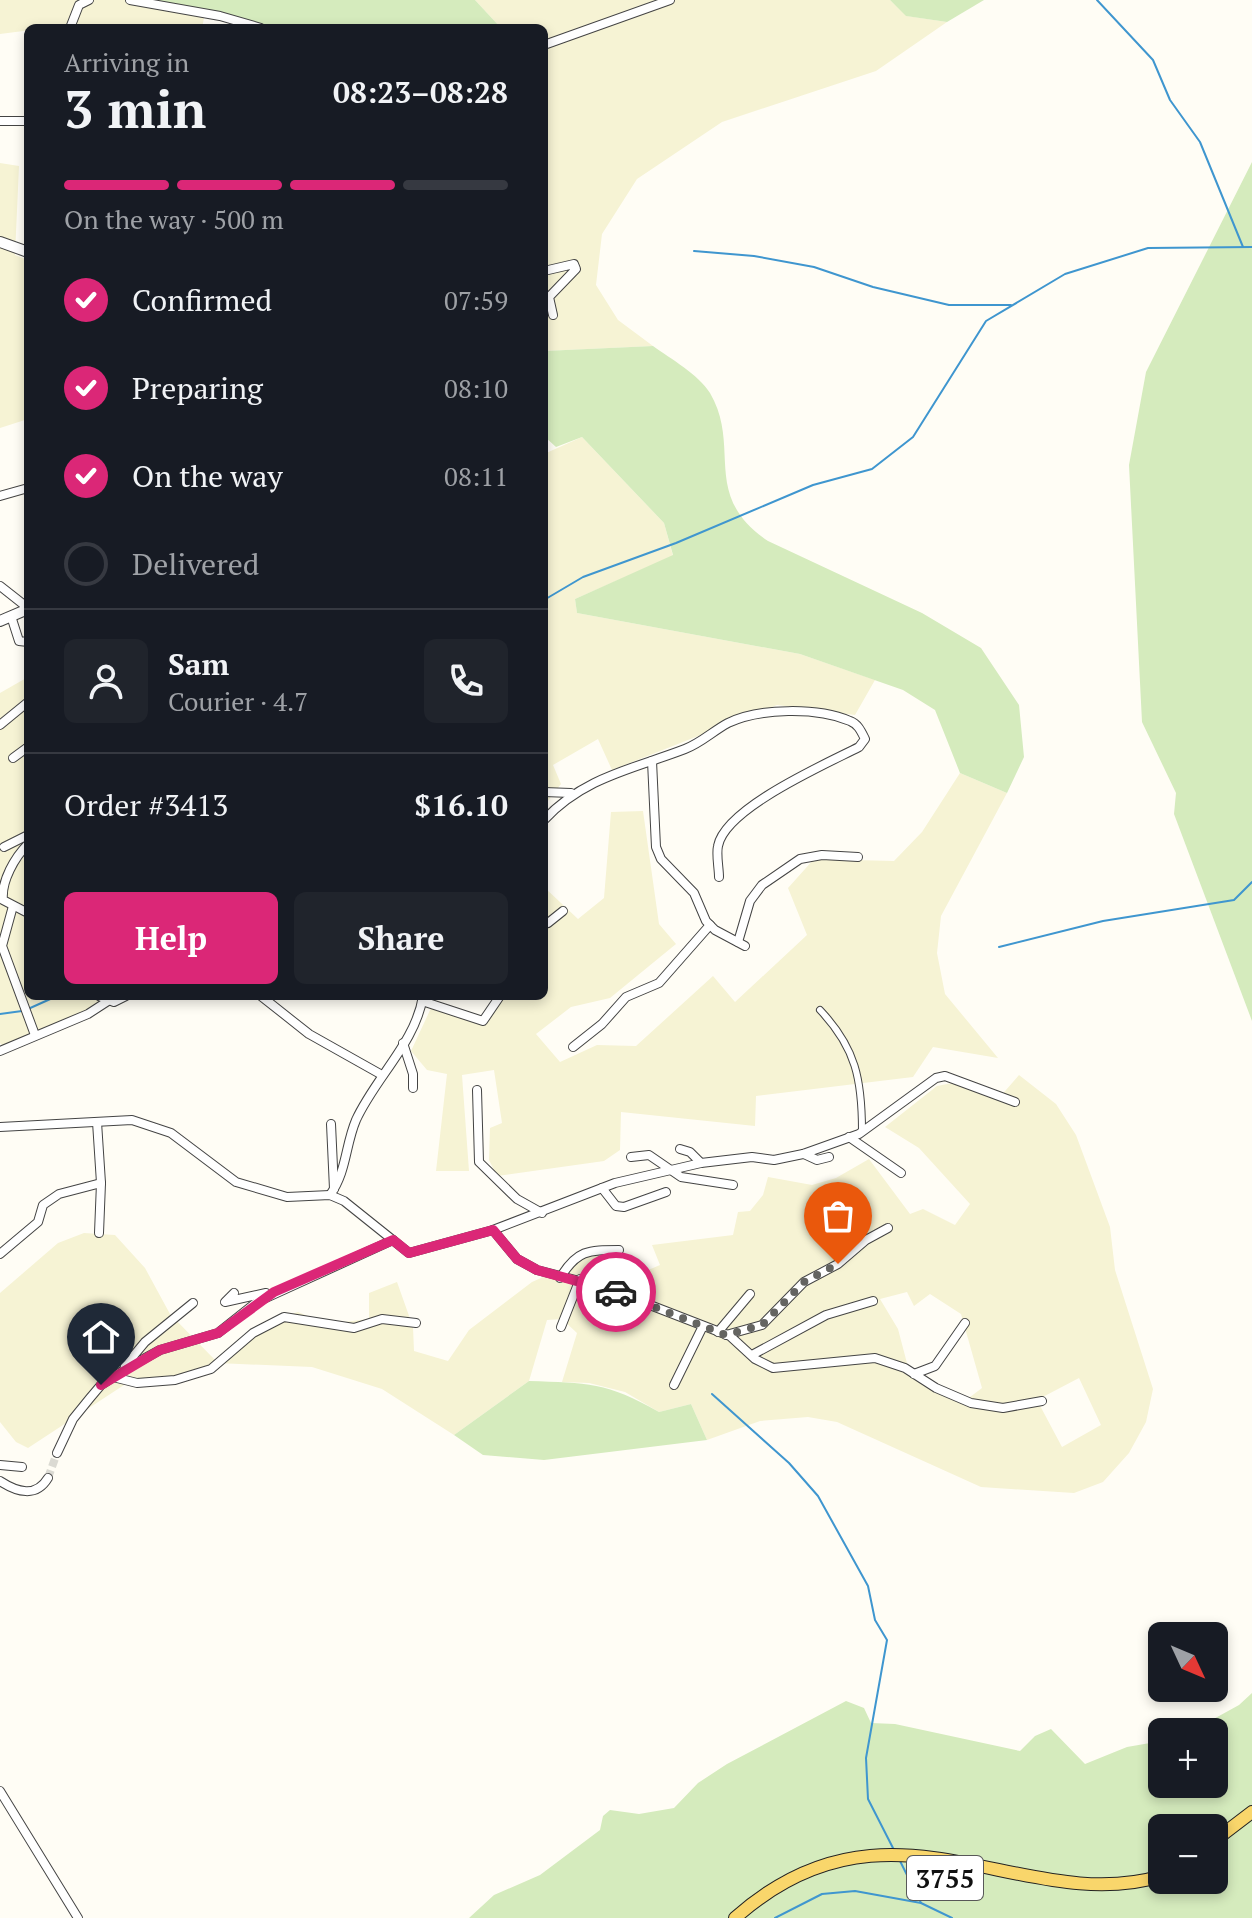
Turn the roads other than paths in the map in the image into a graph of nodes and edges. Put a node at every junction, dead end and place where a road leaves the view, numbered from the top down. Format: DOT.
graph roads {
  1 [pos="89,0"];
  2 [pos="130,0"];
  3 [pos="670,0"];
  4 [pos="72,24"];
  5 [pos="247,24"];
  6 [pos="548,44"];
  7 [pos="0,121"];
  8 [pos="24,121"];
  9 [pos="0,242"];
  10 [pos="24,251"];
  11 [pos="548,270"];
  12 [pos="553,315"];
  13 [pos="24,489"];
  14 [pos="0,496"];
  15 [pos="0,586"];
  16 [pos="24,605"];
  17 [pos="24,610"];
  18 [pos="11,616"];
  19 [pos="0,621"];
  20 [pos="24,642"];
  21 [pos="24,705"];
  22 [pos="0,725"];
  23 [pos="24,750"];
  24 [pos="13,758"];
  25 [pos="652,761"];
  26 [pos="548,792"];
  27 [pos="571,793"];
  28 [pos="548,816"];
  29 [pos="24,837"];
  30 [pos="4,847"];
  31 [pos="24,848"];
  32 [pos="858,857"];
  33 [pos="719,877"];
  34 [pos="13,906"];
  35 [pos="24,911"];
  36 [pos="563,911"];
  37 [pos="548,923"];
  38 [pos="710,925"];
  39 [pos="1,946"];
  40 [pos="102,1000"];
  41 [pos="266,1000"];
  42 [pos="422,1000"];
  43 [pos="427,1000"];
  44 [pos="497,1000"];
  45 [pos="820,1010"];
  46 [pos="35,1035"];
  47 [pos="403,1043"];
  48 [pos="573,1047"];
  49 [pos="0,1051"];
  50 [pos="382,1075"];
  51 [pos="413,1088"];
  52 [pos="477,1090"];
  53 [pos="1015,1102"];
  54 [pos="97,1122"];
  55 [pos="331,1124"];
  56 [pos="0,1127"];
  57 [pos="862,1131"];
  58 [pos="849,1137"];
  59 [pos="680,1149"];
  60 [pos="803,1154"];
  61 [pos="631,1157"];
  62 [pos="829,1157"];
  63 [pos="701,1163"];
  64 [pos="669,1171"];
  65 [pos="901,1173"];
  66 [pos="101,1183"];
  67 [pos="733,1185"];
  68 [pos="602,1188"];
  69 [pos="332,1192"];
  70 [pos="666,1192"];
  71 [pos="542,1213"];
  72 [pos="888,1228"];
  73 [pos="493,1230"];
  74 [pos="99,1233"];
  75 [pos="393,1240"];
  76 [pos="619,1250"];
  77 [pos="1,1251"];
  78 [pos="560,1278"];
  79 [pos="580,1279"];
  80 [pos="278,1291"];
  81 [pos="234,1293"];
  82 [pos="750,1294"];
  83 [pos="873,1301"];
  84 [pos="193,1303"];
  85 [pos="416,1323"];
  86 [pos="965,1323"];
  87 [pos="703,1326"];
  88 [pos="561,1327"];
  89 [pos="722,1333"];
  90 [pos="752,1355"];
  91 [pos="914,1374"];
  92 [pos="116,1375"];
  93 [pos="674,1385"];
  94 [pos="1042,1401"];
  95 [pos="57,1453"];
  96 [pos="0,1465"];
  97 [pos="22,1467"];
  98 [pos="48,1478"];
  99 [pos="0,1481"];
  100 [pos="0,1791"];
  101 [pos="1252,1812"];
  102 [pos="1228,1830"];
  103 [pos="929,1873"];
  104 [pos="1148,1885"];
  105 [pos="1103,1899"];
  106 [pos="78,1918"];
  107 [pos="735,1918"];
  1 -- 4 [label="street"];
  2 -- 5 [label="street"];
  3 -- 6 [label="street"];
  7 -- 8 [label="street"];
  9 -- 10 [label="street"];
  11 -- 12 [label="street"];
  13 -- 14 [label="street"];
  15 -- 16 [label="street"];
  17 -- 18 [label="street"];
  18 -- 19 [label="street"];
  18 -- 20 [label="street"];
  21 -- 22 [label="street"];
  23 -- 24 [label="street"];
  25 -- 27 [label="street"];
  25 -- 33 [label="street"];
  25 -- 38 [label="street"];
  26 -- 27 [label="street"];
  27 -- 28 [label="street"];
  29 -- 30 [label="street"];
  31 -- 34 [label="street"];
  32 -- 38 [label="street"];
  34 -- 35 [label="street"];
  34 -- 39 [label="street"];
  36 -- 37 [label="street"];
  38 -- 48 [label="street"];
  39 -- 46 [label="street"];
  40 -- 46 [label="street"];
  41 -- 50 [label="street"];
  42 -- 47 [label="street"];
  43 -- 44 [label="street"];
  45 -- 57 [label="street"];
  46 -- 49 [label="street"];
  47 -- 50 [label="street"];
  47 -- 51 [label="street"];
  50 -- 69 [label="street"];
  52 -- 71 [label="street"];
  53 -- 57 [label="street"];
  54 -- 56 [label="street"];
  54 -- 66 [label="street"];
  54 -- 69 [label="street"];
  55 -- 69 [label="street"];
  57 -- 58 [label="street"];
  58 -- 60 [label="street"];
  58 -- 65 [label="street"];
  59 -- 63 [label="street"];
  60 -- 62 [label="street"];
  60 -- 63 [label="street"];
  61 -- 64 [label="street"];
  63 -- 64 [label="street"];
  64 -- 67 [label="street"];
  64 -- 68 [label="street"];
  66 -- 74 [label="street"];
  66 -- 77 [label="street"];
  68 -- 70 [label="street"];
  68 -- 71 [label="street"];
  69 -- 75 [label="street"];
  71 -- 73 [label="street"];
  72 -- 89 [label="street"];
  73 -- 75 [label="street"];
  73 -- 78 [label="street"];
  75 -- 80 [label="street"];
  76 -- 78 [label="street"];
  78 -- 79 [label="street"];
  79 -- 87 [label="street"];
  79 -- 88 [label="street"];
  80 -- 81 [label="street"];
  80 -- 92 [label="street"];
  82 -- 89 [label="street"];
  83 -- 90 [label="street"];
  84 -- 92 [label="street"];
  85 -- 92 [label="street"];
  86 -- 91 [label="street"];
  87 -- 89 [label="street"];
  87 -- 93 [label="street"];
  89 -- 90 [label="street"];
  90 -- 91 [label="street"];
  91 -- 94 [label="street"];
  92 -- 95 [label="street"];
  96 -- 97 [label="street"];
  98 -- 99 [label="street"];
  100 -- 106 [label="street"];
  101 -- 102 [label="main road"];
  103 -- 107 [label="main road, 3755"];
  104 -- 105 [label="main road"];
}
